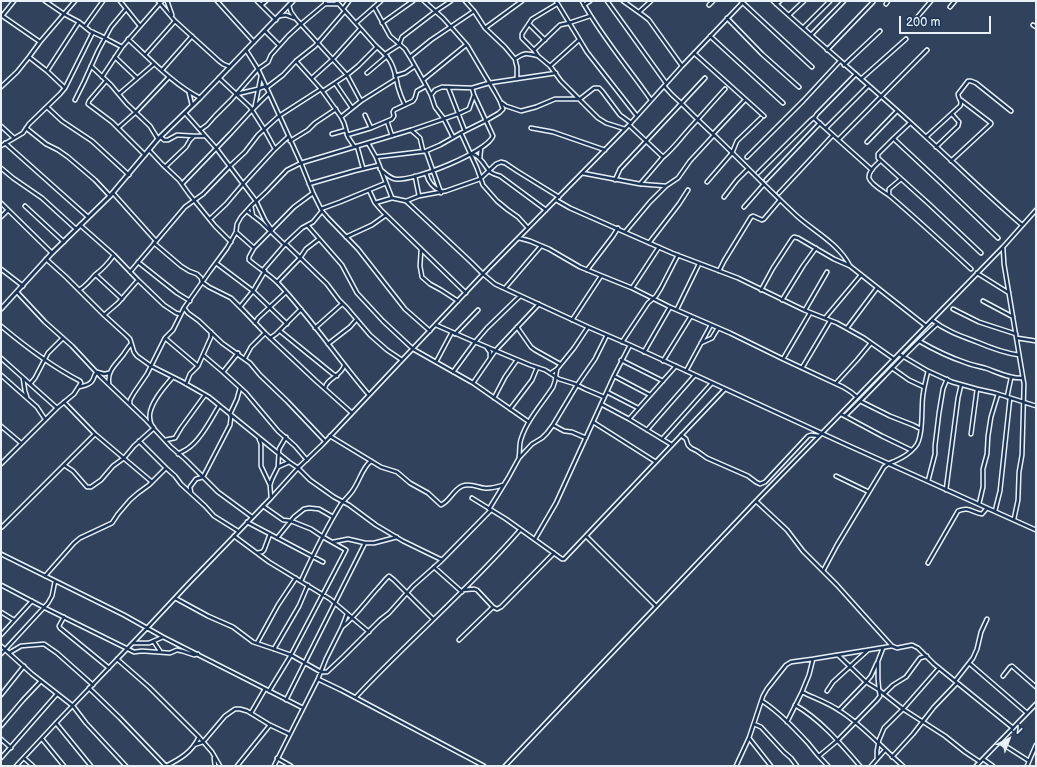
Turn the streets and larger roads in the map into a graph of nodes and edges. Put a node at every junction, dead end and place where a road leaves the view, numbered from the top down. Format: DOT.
graph roads {
  1 [pos="14,1"];
  2 [pos="46,1"];
  3 [pos="75,1"];
  4 [pos="103,1"];
  5 [pos="120,1"];
  6 [pos="167,1"];
  7 [pos="216,1"];
  8 [pos="257,1"];
  9 [pos="266,1"];
  10 [pos="294,1"];
  11 [pos="349,1"];
  12 [pos="381,1"];
  13 [pos="413,1"];
  14 [pos="424,1"];
  15 [pos="450,1"];
  16 [pos="465,1"];
  17 [pos="522,1"];
  18 [pos="582,1"];
  19 [pos="590,1"];
  20 [pos="607,1"];
  21 [pos="623,1"];
  22 [pos="652,1"];
  23 [pos="713,1"];
  24 [pos="742,1"];
  25 [pos="773,1"];
  26 [pos="780,1"];
  27 [pos="804,1"];
  28 [pos="830,1"];
  29 [pos="844,1"];
  30 [pos="932,1"];
  31 [pos="956,1"];
  32 [pos="160,2"];
  33 [pos="326,2"];
  34 [pos="337,2"];
  35 [pos="556,2"];
  36 [pos="873,2"];
  37 [pos="776,4"];
  38 [pos="261,5"];
  39 [pos="584,5"];
  40 [pos="709,5"];
  41 [pos="289,6"];
  42 [pos="374,7"];
  43 [pos="950,7"];
  44 [pos="126,8"];
  45 [pos="344,10"];
  46 [pos="436,11"];
  47 [pos="474,11"];
  48 [pos="640,12"];
  49 [pos="64,14"];
  50 [pos="2,15"];
  51 [pos="789,15"];
  52 [pos="279,16"];
  53 [pos="590,16"];
  54 [pos="172,18"];
  55 [pos="727,18"];
  56 [pos="296,19"];
  57 [pos="276,20"];
  58 [pos="175,21"];
  59 [pos="914,21"];
  60 [pos="79,22"];
  61 [pos="356,23"];
  62 [pos="382,23"];
  63 [pos="569,23"];
  64 [pos="300,24"];
  65 [pos="529,24"];
  66 [pos="85,26"];
  67 [pos="140,26"];
  68 [pos="452,27"];
  69 [pos="485,28"];
  70 [pos="802,28"];
  71 [pos="360,29"];
  72 [pos="265,31"];
  73 [pos="880,31"];
  74 [pos="93,32"];
  75 [pos="811,35"];
  76 [pos="192,36"];
  77 [pos="710,36"];
  78 [pos="105,38"];
  79 [pos="128,39"];
  80 [pos="906,39"];
  81 [pos="545,40"];
  82 [pos="579,40"];
  83 [pos="40,42"];
  84 [pos="254,42"];
  85 [pos="318,42"];
  86 [pos="280,45"];
  87 [pos="399,45"];
  88 [pos="467,45"];
  89 [pos="122,47"];
  90 [pos="377,47"];
  91 [pos="246,50"];
  92 [pos="534,50"];
  93 [pos="827,50"];
  94 [pos="927,50"];
  95 [pos="694,53"];
  96 [pos="145,55"];
  97 [pos="386,55"];
  98 [pos="538,56"];
  99 [pos="29,57"];
  100 [pos="115,57"];
  101 [pos="410,57"];
  102 [pos="333,59"];
  103 [pos="515,59"];
  104 [pos="296,61"];
  105 [pos="840,61"];
  106 [pos="154,64"];
  107 [pos="844,65"];
  108 [pos="91,66"];
  109 [pos="415,66"];
  110 [pos="550,66"];
  111 [pos="682,66"];
  112 [pos="230,67"];
  113 [pos="812,68"];
  114 [pos="258,69"];
  115 [pos="162,70"];
  116 [pos="47,71"];
  117 [pos="367,73"];
  118 [pos="556,73"];
  119 [pos="856,74"];
  120 [pos="347,75"];
  121 [pos="261,76"];
  122 [pos="102,77"];
  123 [pos="169,77"];
  124 [pos="396,77"];
  125 [pos="137,78"];
  126 [pos="219,78"];
  127 [pos="312,78"];
  128 [pos="705,78"];
  129 [pos="517,79"];
  130 [pos="862,79"];
  131 [pos="423,80"];
  132 [pos="106,81"];
  133 [pos="335,83"];
  134 [pos="490,83"];
  135 [pos="666,83"];
  136 [pos="426,86"];
  137 [pos="448,86"];
  138 [pos="664,86"];
  139 [pos="868,86"];
  140 [pos="1,87"];
  141 [pos="266,87"];
  142 [pos="799,87"];
  143 [pos="65,88"];
  144 [pos="472,88"];
  145 [pos="258,89"];
  146 [pos="725,89"];
  147 [pos="322,90"];
  148 [pos="428,90"];
  149 [pos="434,90"];
  150 [pos="189,92"];
  151 [pos="269,93"];
  152 [pos="119,94"];
  153 [pos="236,94"];
  154 [pos="431,95"];
  155 [pos="474,95"];
  156 [pos="881,97"];
  157 [pos="200,98"];
  158 [pos="75,100"];
  159 [pos="580,100"];
  160 [pos="651,100"];
  161 [pos="961,100"];
  162 [pos="361,101"];
  163 [pos="500,101"];
  164 [pos="744,102"];
  165 [pos="783,103"];
  166 [pos="682,104"];
  167 [pos="405,105"];
  168 [pos="192,106"];
  169 [pos="255,106"];
  170 [pos="47,107"];
  171 [pos="352,108"];
  172 [pos="336,109"];
  173 [pos="252,110"];
  174 [pos="897,111"];
  175 [pos="1011,111"];
  176 [pos="136,112"];
  177 [pos="185,114"];
  178 [pos="458,114"];
  179 [pos="952,114"];
  180 [pos="364,115"];
  181 [pos="279,116"];
  182 [pos="637,116"];
  183 [pos="764,116"];
  184 [pos="341,117"];
  185 [pos="815,117"];
  186 [pos="761,118"];
  187 [pos="444,119"];
  188 [pos="487,120"];
  189 [pos="698,120"];
  190 [pos="388,121"];
  191 [pos="820,123"];
  192 [pos="910,123"];
  193 [pos="630,124"];
  194 [pos="1,126"];
  195 [pos="26,128"];
  196 [pos="118,128"];
  197 [pos="371,128"];
  198 [pos="531,128"];
  199 [pos="826,128"];
  200 [pos="264,129"];
  201 [pos="625,129"];
  202 [pos="200,130"];
  203 [pos="346,130"];
  204 [pos="411,130"];
  205 [pos="465,131"];
  206 [pos="461,133"];
  207 [pos="332,134"];
  208 [pos="348,135"];
  209 [pos="713,135"];
  210 [pos="833,135"];
  211 [pos="194,136"];
  212 [pos="205,136"];
  213 [pos="392,136"];
  214 [pos="288,137"];
  215 [pos="926,137"];
  216 [pos="14,138"];
  217 [pos="160,138"];
  218 [pos="453,138"];
  219 [pos="894,138"];
  220 [pos="839,139"];
  221 [pos="290,141"];
  222 [pos="646,141"];
  223 [pos="867,142"];
  224 [pos="5,143"];
  225 [pos="368,143"];
  226 [pos="1,146"];
  227 [pos="355,146"];
  228 [pos="936,147"];
  229 [pos="216,148"];
  230 [pos="481,148"];
  231 [pos="275,149"];
  232 [pos="149,150"];
  233 [pos="604,150"];
  234 [pos="425,151"];
  235 [pos="471,153"];
  236 [pos="732,153"];
  237 [pos="145,155"];
  238 [pos="746,157"];
  239 [pos="376,158"];
  240 [pos="480,158"];
  241 [pos="663,158"];
  242 [pos="880,161"];
  243 [pos="951,161"];
  244 [pos="301,163"];
  245 [pos="378,165"];
  246 [pos="230,166"];
  247 [pos="373,166"];
  248 [pos="165,167"];
  249 [pos="1,168"];
  250 [pos="363,168"];
  251 [pos="380,168"];
  252 [pos="748,169"];
  253 [pos="872,170"];
  254 [pos="434,171"];
  255 [pos="489,171"];
  256 [pos="582,173"];
  257 [pos="758,173"];
  258 [pos="426,174"];
  259 [pos="129,175"];
  260 [pos="415,176"];
  261 [pos="390,177"];
  262 [pos="480,179"];
  263 [pos="901,179"];
  264 [pos="384,180"];
  265 [pos="615,180"];
  266 [pos="766,180"];
  267 [pos="707,182"];
  268 [pos="386,183"];
  269 [pos="182,184"];
  270 [pos="242,184"];
  271 [pos="309,184"];
  272 [pos="640,184"];
  273 [pos="764,184"];
  274 [pos="666,186"];
  275 [pos="369,190"];
  276 [pos="688,190"];
  277 [pos="441,192"];
  278 [pos="313,193"];
  279 [pos="779,193"];
  280 [pos="112,195"];
  281 [pos="418,196"];
  282 [pos="889,196"];
  283 [pos="559,197"];
  284 [pos="724,197"];
  285 [pos="392,198"];
  286 [pos="194,200"];
  287 [pos="556,200"];
  288 [pos="780,200"];
  289 [pos="256,201"];
  290 [pos="406,201"];
  291 [pos="1,203"];
  292 [pos="376,203"];
  293 [pos="25,206"];
  294 [pos="251,206"];
  295 [pos="744,207"];
  296 [pos="8,210"];
  297 [pos="247,210"];
  298 [pos="322,210"];
  299 [pos="546,210"];
  300 [pos="1036,210"];
  301 [pos="386,215"];
  302 [pos="253,216"];
  303 [pos="88,217"];
  304 [pos="1,218"];
  305 [pos="210,219"];
  306 [pos="80,225"];
  307 [pos="1022,225"];
  308 [pos="308,226"];
  309 [pos="528,228"];
  310 [pos="618,228"];
  311 [pos="76,229"];
  312 [pos="271,231"];
  313 [pos="236,232"];
  314 [pos="625,232"];
  315 [pos="526,234"];
  316 [pos="346,237"];
  317 [pos="519,238"];
  318 [pos="998,238"];
  319 [pos="319,239"];
  320 [pos="530,241"];
  321 [pos="64,242"];
  322 [pos="155,242"];
  323 [pos="231,242"];
  324 [pos="649,243"];
  325 [pos="285,244"];
  326 [pos="541,246"];
  327 [pos="659,247"];
  328 [pos="1003,247"];
  329 [pos="254,248"];
  330 [pos="816,248"];
  331 [pos="421,250"];
  332 [pos="52,253"];
  333 [pos="424,253"];
  334 [pos="981,253"];
  335 [pos="114,255"];
  336 [pos="421,255"];
  337 [pos="678,256"];
  338 [pos="300,258"];
  339 [pos="46,259"];
  340 [pos="138,262"];
  341 [pos="216,263"];
  342 [pos="699,264"];
  343 [pos="850,266"];
  344 [pos="1,269"];
  345 [pos="971,269"];
  346 [pos="587,270"];
  347 [pos="264,271"];
  348 [pos="720,271"];
  349 [pos="130,272"];
  350 [pos="827,272"];
  351 [pos="978,273"];
  352 [pos="483,274"];
  353 [pos="96,275"];
  354 [pos="861,275"];
  355 [pos="600,276"];
  356 [pos="138,280"];
  357 [pos="202,282"];
  358 [pos="277,282"];
  359 [pos="22,286"];
  360 [pos="505,288"];
  361 [pos="632,288"];
  362 [pos="877,288"];
  363 [pos="79,290"];
  364 [pos="761,290"];
  365 [pos="253,291"];
  366 [pos="17,292"];
  367 [pos="286,292"];
  368 [pos="466,293"];
  369 [pos="1009,293"];
  370 [pos="520,296"];
  371 [pos="122,299"];
  372 [pos="654,299"];
  373 [pos="782,300"];
  374 [pos="190,301"];
  375 [pos="458,301"];
  376 [pos="983,301"];
  377 [pos="342,304"];
  378 [pos="539,304"];
  379 [pos="2,307"];
  380 [pos="240,307"];
  381 [pos="270,307"];
  382 [pos="670,307"];
  383 [pos="184,308"];
  384 [pos="300,309"];
  385 [pos="677,309"];
  386 [pos="953,309"];
  387 [pos="478,310"];
  388 [pos="805,310"];
  389 [pos="172,311"];
  390 [pos="810,312"];
  391 [pos="180,314"];
  392 [pos="104,315"];
  393 [pos="691,316"];
  394 [pos="1013,317"];
  395 [pos="825,318"];
  396 [pos="178,320"];
  397 [pos="356,320"];
  398 [pos="572,320"];
  399 [pos="932,320"];
  400 [pos="830,321"];
  401 [pos="256,323"];
  402 [pos="287,324"];
  403 [pos="936,324"];
  404 [pos="436,325"];
  405 [pos="711,325"];
  406 [pos="1,326"];
  407 [pos="926,326"];
  408 [pos="517,327"];
  409 [pos="588,327"];
  410 [pos="315,328"];
  411 [pos="718,328"];
  412 [pos="847,328"];
  413 [pos="280,331"];
  414 [pos="430,331"];
  415 [pos="211,332"];
  416 [pos="265,333"];
  417 [pos="454,333"];
  418 [pos="607,335"];
  419 [pos="1016,336"];
  420 [pos="63,338"];
  421 [pos="165,338"];
  422 [pos="270,338"];
  423 [pos="919,341"];
  424 [pos="475,342"];
  425 [pos="622,342"];
  426 [pos="1036,342"];
  427 [pos="131,343"];
  428 [pos="701,343"];
  429 [pos="871,343"];
  430 [pos="328,344"];
  431 [pos="630,345"];
  432 [pos="487,347"];
  433 [pos="413,349"];
  434 [pos="496,351"];
  435 [pos="644,352"];
  436 [pos="238,353"];
  437 [pos="899,354"];
  438 [pos="203,355"];
  439 [pos="1019,356"];
  440 [pos="903,357"];
  441 [pos="1,358"];
  442 [pos="245,358"];
  443 [pos="44,359"];
  444 [pos="490,359"];
  445 [pos="783,359"];
  446 [pos="894,359"];
  447 [pos="402,360"];
  448 [pos="517,360"];
  449 [pos="621,360"];
  450 [pos="663,360"];
  451 [pos="436,362"];
  452 [pos="560,364"];
  453 [pos="344,365"];
  454 [pos="151,366"];
  455 [pos="198,366"];
  456 [pos="676,366"];
  457 [pos="537,368"];
  458 [pos="802,368"];
  459 [pos="892,368"];
  460 [pos="343,369"];
  461 [pos="347,369"];
  462 [pos="557,369"];
  463 [pos="928,370"];
  464 [pos="686,371"];
  465 [pos="97,372"];
  466 [pos="223,372"];
  467 [pos="453,372"];
  468 [pos="109,373"];
  469 [pos="551,373"];
  470 [pos="1,374"];
  471 [pos="333,374"];
  472 [pos="695,375"];
  473 [pos="337,376"];
  474 [pos="614,376"];
  475 [pos="173,377"];
  476 [pos="556,377"];
  477 [pos="24,378"];
  478 [pos="1011,378"];
  479 [pos="1023,378"];
  480 [pos="333,379"];
  481 [pos="947,379"];
  482 [pos="662,381"];
  483 [pos="473,383"];
  484 [pos="712,383"];
  485 [pos="836,383"];
  486 [pos="30,384"];
  487 [pos="109,384"];
  488 [pos="186,384"];
  489 [pos="577,385"];
  490 [pos="961,385"];
  491 [pos="924,387"];
  492 [pos="79,388"];
  493 [pos="240,388"];
  494 [pos="325,389"];
  495 [pos="725,389"];
  496 [pos="977,389"];
  497 [pos="607,392"];
  498 [pos="998,394"];
  499 [pos="205,395"];
  500 [pos="369,395"];
  501 [pos="650,395"];
  502 [pos="27,397"];
  503 [pos="604,397"];
  504 [pos="1008,397"];
  505 [pos="494,398"];
  506 [pos="857,398"];
  507 [pos="860,401"];
  508 [pos="64,402"];
  509 [pos="129,402"];
  510 [pos="1024,402"];
  511 [pos="601,404"];
  512 [pos="219,406"];
  513 [pos="1036,406"];
  514 [pos="57,408"];
  515 [pos="510,408"];
  516 [pos="638,408"];
  517 [pos="352,413"];
  518 [pos="230,414"];
  519 [pos="841,414"];
  520 [pos="845,416"];
  521 [pos="46,419"];
  522 [pos="629,419"];
  523 [pos="529,422"];
  524 [pos="593,422"];
  525 [pos="553,425"];
  526 [pos="1,426"];
  527 [pos="154,428"];
  528 [pos="921,429"];
  529 [pos="647,430"];
  530 [pos="822,433"];
  531 [pos="95,434"];
  532 [pos="971,434"];
  533 [pos="681,435"];
  534 [pos="330,436"];
  535 [pos="819,436"];
  536 [pos="286,437"];
  537 [pos="259,438"];
  538 [pos="586,438"];
  539 [pos="662,439"];
  540 [pos="164,440"];
  541 [pos="139,441"];
  542 [pos="325,441"];
  543 [pos="22,443"];
  544 [pos="672,445"];
  545 [pos="911,450"];
  546 [pos="178,454"];
  547 [pos="278,454"];
  548 [pos="1,456"];
  549 [pos="124,458"];
  550 [pos="519,458"];
  551 [pos="5,460"];
  552 [pos="307,460"];
  553 [pos="371,461"];
  554 [pos="289,462"];
  555 [pos="656,462"];
  556 [pos="888,463"];
  557 [pos="1,464"];
  558 [pos="64,465"];
  559 [pos="278,467"];
  560 [pos="166,468"];
  561 [pos="298,468"];
  562 [pos="836,476"];
  563 [pos="203,477"];
  564 [pos="928,481"];
  565 [pos="152,482"];
  566 [pos="504,484"];
  567 [pos="270,486"];
  568 [pos="946,490"];
  569 [pos="868,492"];
  570 [pos="191,493"];
  571 [pos="271,498"];
  572 [pos="472,498"];
  573 [pos="756,501"];
  574 [pos="342,502"];
  575 [pos="979,504"];
  576 [pos="263,506"];
  577 [pos="987,508"];
  578 [pos="490,509"];
  579 [pos="995,511"];
  580 [pos="252,517"];
  581 [pos="333,518"];
  582 [pos="1014,519"];
  583 [pos="291,521"];
  584 [pos="247,522"];
  585 [pos="2,526"];
  586 [pos="1,530"];
  587 [pos="520,530"];
  588 [pos="1036,530"];
  589 [pos="238,531"];
  590 [pos="270,534"];
  591 [pos="234,536"];
  592 [pos="586,536"];
  593 [pos="323,537"];
  594 [pos="397,537"];
  595 [pos="277,538"];
  596 [pos="535,539"];
  597 [pos="332,542"];
  598 [pos="365,543"];
  599 [pos="257,553"];
  600 [pos="554,553"];
  601 [pos="1,554"];
  602 [pos="312,557"];
  603 [pos="442,560"];
  604 [pos="323,562"];
  605 [pos="928,563"];
  606 [pos="434,567"];
  607 [pos="823,571"];
  608 [pos="46,576"];
  609 [pos="296,578"];
  610 [pos="55,581"];
  611 [pos="302,581"];
  612 [pos="1,585"];
  613 [pos="308,586"];
  614 [pos="462,591"];
  615 [pos="407,593"];
  616 [pos="322,594"];
  617 [pos="175,598"];
  618 [pos="32,601"];
  619 [pos="335,602"];
  620 [pos="656,606"];
  621 [pos="493,607"];
  622 [pos="44,608"];
  623 [pos="1,612"];
  624 [pos="347,613"];
  625 [pos="64,617"];
  626 [pos="352,618"];
  627 [pos="433,619"];
  628 [pos="987,619"];
  629 [pos="14,620"];
  630 [pos="147,628"];
  631 [pos="342,628"];
  632 [pos="369,632"];
  633 [pos="1,634"];
  634 [pos="163,637"];
  635 [pos="459,640"];
  636 [pos="154,642"];
  637 [pos="133,643"];
  638 [pos="257,643"];
  639 [pos="1,646"];
  640 [pos="892,646"];
  641 [pos="883,648"];
  642 [pos="128,649"];
  643 [pos="274,649"];
  644 [pos="5,650"];
  645 [pos="868,650"];
  646 [pos="161,652"];
  647 [pos="9,653"];
  648 [pos="1,654"];
  649 [pos="198,654"];
  650 [pos="838,655"];
  651 [pos="291,656"];
  652 [pos="927,656"];
  653 [pos="118,659"];
  654 [pos="813,660"];
  655 [pos="878,661"];
  656 [pos="969,663"];
  657 [pos="305,664"];
  658 [pos="24,666"];
  659 [pos="850,667"];
  660 [pos="109,668"];
  661 [pos="939,668"];
  662 [pos="321,672"];
  663 [pos="1004,676"];
  664 [pos="318,679"];
  665 [pos="42,681"];
  666 [pos="866,682"];
  667 [pos="956,682"];
  668 [pos="93,685"];
  669 [pos="1036,687"];
  670 [pos="89,688"];
  671 [pos="265,689"];
  672 [pos="879,690"];
  673 [pos="269,691"];
  674 [pos="827,691"];
  675 [pos="802,692"];
  676 [pos="58,694"];
  677 [pos="884,694"];
  678 [pos="1,695"];
  679 [pos="356,698"];
  680 [pos="286,700"];
  681 [pos="762,701"];
  682 [pos="1036,704"];
  683 [pos="795,705"];
  684 [pos="73,706"];
  685 [pos="302,708"];
  686 [pos="903,709"];
  687 [pos="839,710"];
  688 [pos="251,713"];
  689 [pos="1027,714"];
  690 [pos="787,722"];
  691 [pos="923,722"];
  692 [pos="56,723"];
  693 [pos="856,723"];
  694 [pos="754,724"];
  695 [pos="270,725"];
  696 [pos="1,726"];
  697 [pos="1013,728"];
  698 [pos="289,734"];
  699 [pos="199,737"];
  700 [pos="749,738"];
  701 [pos="42,739"];
  702 [pos="1,740"];
  703 [pos="837,741"];
  704 [pos="1000,741"];
  705 [pos="203,742"];
  706 [pos="878,744"];
  707 [pos="194,745"];
  708 [pos="1036,745"];
  709 [pos="11,748"];
  710 [pos="885,750"];
  711 [pos="214,756"];
  712 [pos="819,756"];
  713 [pos="892,757"];
  714 [pos="1,758"];
  715 [pos="24,758"];
  716 [pos="277,758"];
  717 [pos="877,759"];
  718 [pos="983,759"];
  719 [pos="1029,761"];
  720 [pos="980,762"];
  721 [pos="16,766"];
  722 [pos="33,766"];
  723 [pos="64,766"];
  724 [pos="91,766"];
  725 [pos="126,766"];
  726 [pos="166,766"];
  727 [pos="215,766"];
  728 [pos="220,766"];
  729 [pos="237,766"];
  730 [pos="274,766"];
  731 [pos="291,766"];
  732 [pos="484,766"];
  733 [pos="505,766"];
  734 [pos="736,766"];
  735 [pos="771,766"];
  736 [pos="797,766"];
  737 [pos="828,766"];
  738 [pos="860,766"];
  739 [pos="871,766"];
  740 [pos="903,766"];
  741 [pos="976,766"];
  742 [pos="992,766"];
  743 [pos="1027,766"];
  1 -- 50 [label="street"];
  2 -- 49 [label="street"];
  3 -- 49 [label="street"];
  4 -- 66 [label="street"];
  5 -- 44 [label="street"];
  6 -- 54 [label="street"];
  7 -- 84 [label="street"];
  8 -- 38 [label="street"];
  9 -- 38 [label="street"];
  10 -- 41 [label="street"];
  11 -- 45 [label="street"];
  12 -- 42 [label="street"];
  13 -- 62 [label="street"];
  14 -- 46 [label="street"];
  15 -- 46 [label="street"];
  16 -- 47 [label="street"];
  17 -- 69 [label="street"];
  18 -- 39 [label="street"];
  19 -- 39 [label="street"];
  20 -- 135 [label="street"];
  21 -- 48 [label="street"];
  22 -- 48 [label="street"];
  23 -- 40 [label="street"];
  24 -- 55 [label="street"];
  24 -- 113 [label="street"];
  25 -- 37 [label="street"];
  26 -- 37 [label="street"];
  27 -- 51 [label="street"];
  28 -- 70 [label="street"];
  29 -- 75 [label="street"];
  30 -- 59 [label="street"];
  31 -- 43 [label="street"];
  32 -- 54 [label="street"];
  32 -- 67 [label="street"];
  33 -- 34 [label="street"];
  33 -- 64 [label="street"];
  34 -- 45 [label="street"];
  35 -- 63 [label="street"];
  35 -- 65 [label="street"];
  36 -- 93 [label="street"];
  37 -- 51 [label="street"];
  38 -- 57 [label="street"];
  39 -- 53 [label="street"];
  41 -- 52 [label="street"];
  41 -- 56 [label="street"];
  42 -- 61 [label="street"];
  42 -- 62 [label="street"];
  44 -- 67 [label="street"];
  44 -- 78 [label="street"];
  45 -- 61 [label="street"];
  45 -- 85 [label="street"];
  46 -- 68 [label="street"];
  46 -- 87 [label="street"];
  47 -- 68 [label="street"];
  47 -- 69 [label="street"];
  48 -- 111 [label="street"];
  49 -- 60 [label="street"];
  49 -- 83 [label="street"];
  50 -- 83 [label="street"];
  51 -- 70 [label="street"];
  52 -- 56 [label="street"];
  52 -- 57 [label="street"];
  53 -- 63 [label="street"];
  53 -- 160 [label="street"];
  54 -- 58 [label="street"];
  55 -- 77 [label="street"];
  55 -- 142 [label="street"];
  56 -- 64 [label="street"];
  57 -- 72 [label="street"];
  58 -- 76 [label="street"];
  58 -- 96 [label="street"];
  60 -- 66 [label="street"];
  60 -- 116 [label="street"];
  61 -- 71 [label="street"];
  62 -- 87 [label="street"];
  63 -- 81 [label="street"];
  63 -- 82 [label="street"];
  64 -- 85 [label="street"];
  64 -- 86 [label="street"];
  65 -- 81 [label="street"];
  65 -- 92 [label="street"];
  66 -- 74 [label="street"];
  67 -- 79 [label="street"];
  68 -- 88 [label="street"];
  68 -- 101 [label="street"];
  69 -- 103 [label="street"];
  70 -- 75 [label="street"];
  71 -- 90 [label="street"];
  71 -- 102 [label="street"];
  72 -- 84 [label="street"];
  72 -- 86 [label="street"];
  73 -- 107 [label="street"];
  74 -- 78 [label="street"];
  74 -- 143 [label="street"];
  75 -- 93 [label="street"];
  76 -- 112 [label="street"];
  76 -- 115 [label="street"];
  77 -- 95 [label="street"];
  77 -- 165 [label="street"];
  78 -- 89 [label="street"];
  78 -- 108 [label="street"];
  79 -- 89 [label="street"];
  79 -- 96 [label="street"];
  80 -- 130 [label="street"];
  81 -- 92 [label="street"];
  82 -- 110 [label="street"];
  82 -- 182 [label="street"];
  83 -- 99 [label="street"];
  84 -- 91 [label="street"];
  85 -- 102 [label="street"];
  85 -- 104 [label="street"];
  86 -- 114 [label="street"];
  87 -- 97 [label="street"];
  87 -- 101 [label="street"];
  88 -- 131 [label="street"];
  88 -- 134 [label="street"];
  89 -- 100 [label="street"];
  90 -- 97 [label="street"];
  90 -- 120 [label="street"];
  91 -- 112 [label="street"];
  91 -- 114 [label="street"];
  92 -- 98 [label="street"];
  93 -- 105 [label="street"];
  94 -- 156 [label="street"];
  95 -- 111 [label="street"];
  95 -- 183 [label="street"];
  96 -- 106 [label="street"];
  97 -- 117 [label="street"];
  97 -- 124 [label="street"];
  98 -- 103 [label="street"];
  98 -- 110 [label="street"];
  99 -- 116 [label="street"];
  99 -- 140 [label="street"];
  100 -- 122 [label="street"];
  100 -- 125 [label="street"];
  101 -- 109 [label="street"];
  102 -- 120 [label="street"];
  102 -- 127 [label="street"];
  103 -- 129 [label="street"];
  104 -- 127 [label="street"];
  104 -- 141 [label="street"];
  105 -- 107 [label="street"];
  105 -- 238 [label="street"];
  106 -- 115 [label="street"];
  106 -- 125 [label="street"];
  107 -- 119 [label="street"];
  108 -- 122 [label="street"];
  108 -- 158 [label="street"];
  109 -- 124 [label="street"];
  109 -- 131 [label="street"];
  110 -- 118 [label="street"];
  111 -- 135 [label="street"];
  112 -- 126 [label="street"];
  114 -- 121 [label="street"];
  114 -- 153 [label="street"];
  115 -- 123 [label="street"];
  116 -- 143 [label="street"];
  118 -- 129 [label="street"];
  118 -- 159 [label="street"];
  119 -- 130 [label="street"];
  119 -- 185 [label="street"];
  120 -- 133 [label="street"];
  120 -- 162 [label="street"];
  121 -- 141 [label="street"];
  121 -- 145 [label="street"];
  122 -- 132 [label="street"];
  123 -- 150 [label="street"];
  123 -- 176 [label="street"];
  124 -- 162 [label="street"];
  124 -- 167 [label="street"];
  125 -- 152 [label="street"];
  126 -- 153 [label="street"];
  126 -- 157 [label="street"];
  127 -- 147 [label="street"];
  128 -- 166 [label="street"];
  129 -- 134 [label="street"];
  130 -- 139 [label="street"];
  131 -- 136 [label="street"];
  132 -- 152 [label="street"];
  132 -- 196 [label="street"];
  133 -- 147 [label="street"];
  133 -- 171 [label="street"];
  134 -- 144 [label="street"];
  134 -- 163 [label="street"];
  135 -- 138 [label="street"];
  136 -- 148 [label="street"];
  136 -- 167 [label="street"];
  137 -- 144 [label="street"];
  137 -- 149 [label="street"];
  137 -- 178 [label="street"];
  138 -- 160 [label="street"];
  138 -- 166 [label="street"];
  139 -- 156 [label="street"];
  139 -- 199 [label="street"];
  141 -- 145 [label="street"];
  141 -- 151 [label="street"];
  143 -- 170 [label="street"];
  144 -- 155 [label="street"];
  145 -- 153 [label="street"];
  145 -- 169 [label="street"];
  146 -- 189 [label="street"];
  147 -- 172 [label="street"];
  147 -- 181 [label="street"];
  148 -- 149 [label="street"];
  148 -- 154 [label="street"];
  149 -- 154 [label="street"];
  150 -- 157 [label="street"];
  150 -- 168 [label="street"];
  151 -- 169 [label="street"];
  151 -- 181 [label="street"];
  152 -- 176 [label="street"];
  153 -- 173 [label="street"];
  153 -- 202 [label="street"];
  154 -- 187 [label="street"];
  155 -- 178 [label="street"];
  155 -- 188 [label="street"];
  156 -- 174 [label="street"];
  156 -- 220 [label="street"];
  157 -- 168 [label="street"];
  159 -- 163 [label="street"];
  159 -- 193 [label="street"];
  159 -- 201 [label="street"];
  160 -- 182 [label="street"];
  161 -- 175 [label="street"];
  161 -- 179 [label="street"];
  161 -- 243 [label="street"];
  162 -- 171 [label="street"];
  163 -- 188 [label="street"];
  164 -- 209 [label="street"];
  166 -- 189 [label="street"];
  166 -- 222 [label="street"];
  167 -- 190 [label="street"];
  168 -- 177 [label="street"];
  169 -- 173 [label="street"];
  170 -- 195 [label="street"];
  170 -- 259 [label="street"];
  171 -- 184 [label="street"];
  172 -- 184 [label="street"];
  172 -- 221 [label="street"];
  173 -- 200 [label="street"];
  173 -- 229 [label="street"];
  174 -- 192 [label="street"];
  174 -- 223 [label="street"];
  176 -- 196 [label="street"];
  176 -- 217 [label="street"];
  177 -- 202 [label="street"];
  177 -- 217 [label="street"];
  178 -- 187 [label="street"];
  178 -- 205 [label="street"];
  179 -- 215 [label="street"];
  179 -- 228 [label="street"];
  180 -- 197 [label="street"];
  181 -- 200 [label="street"];
  181 -- 214 [label="street"];
  182 -- 193 [label="street"];
  184 -- 203 [label="street"];
  185 -- 191 [label="street"];
  185 -- 257 [label="street"];
  186 -- 236 [label="street"];
  187 -- 204 [label="street"];
  187 -- 218 [label="street"];
  188 -- 205 [label="street"];
  188 -- 230 [label="street"];
  189 -- 209 [label="street"];
  189 -- 241 [label="street"];
  190 -- 197 [label="street"];
  190 -- 213 [label="street"];
  191 -- 199 [label="street"];
  191 -- 266 [label="street"];
  192 -- 215 [label="street"];
  192 -- 219 [label="street"];
  193 -- 201 [label="street"];
  193 -- 222 [label="street"];
  194 -- 216 [label="street"];
  195 -- 216 [label="street"];
  195 -- 280 [label="street"];
  196 -- 237 [label="street"];
  197 -- 208 [label="street"];
  198 -- 233 [label="street"];
  199 -- 210 [label="street"];
  200 -- 231 [label="street"];
  200 -- 246 [label="street"];
  201 -- 233 [label="street"];
  202 -- 212 [label="street"];
  203 -- 207 [label="street"];
  203 -- 208 [label="street"];
  204 -- 213 [label="street"];
  204 -- 234 [label="street"];
  205 -- 206 [label="street"];
  206 -- 218 [label="street"];
  206 -- 235 [label="street"];
  208 -- 227 [label="street"];
  209 -- 236 [label="street"];
  209 -- 274 [label="street"];
  210 -- 220 [label="street"];
  210 -- 279 [label="street"];
  211 -- 212 [label="street"];
  211 -- 217 [label="street"];
  211 -- 248 [label="street"];
  212 -- 229 [label="street"];
  213 -- 225 [label="street"];
  214 -- 221 [label="street"];
  214 -- 231 [label="street"];
  215 -- 228 [label="street"];
  216 -- 224 [label="street"];
  217 -- 232 [label="street"];
  218 -- 234 [label="street"];
  219 -- 242 [label="street"];
  219 -- 318 [label="street"];
  220 -- 253 [label="street"];
  221 -- 244 [label="street"];
  222 -- 241 [label="street"];
  222 -- 265 [label="street"];
  224 -- 226 [label="street"];
  224 -- 303 [label="street"];
  225 -- 227 [label="street"];
  225 -- 239 [label="street"];
  227 -- 244 [label="street"];
  227 -- 250 [label="street"];
  228 -- 243 [label="street"];
  229 -- 246 [label="street"];
  229 -- 269 [label="street"];
  230 -- 235 [label="street"];
  230 -- 240 [label="street"];
  231 -- 270 [label="street"];
  232 -- 237 [label="street"];
  232 -- 248 [label="street"];
  233 -- 256 [label="street"];
  234 -- 239 [label="street"];
  234 -- 254 [label="street"];
  235 -- 240 [label="street"];
  235 -- 254 [label="street"];
  235 -- 262 [label="street"];
  236 -- 252 [label="street"];
  236 -- 267 [label="street"];
  237 -- 259 [label="street"];
  239 -- 245 [label="street"];
  239 -- 247 [label="street"];
  240 -- 255 [label="street"];
  241 -- 272 [label="street"];
  242 -- 253 [label="street"];
  242 -- 263 [label="street"];
  243 -- 307 [label="street"];
  244 -- 271 [label="street"];
  244 -- 289 [label="street"];
  245 -- 247 [label="street"];
  245 -- 251 [label="street"];
  246 -- 270 [label="street"];
  246 -- 286 [label="street"];
  247 -- 250 [label="street"];
  248 -- 269 [label="street"];
  249 -- 311 [label="street"];
  250 -- 271 [label="street"];
  251 -- 261 [label="street"];
  251 -- 264 [label="street"];
  252 -- 273 [label="street"];
  252 -- 284 [label="street"];
  253 -- 282 [label="street"];
  254 -- 258 [label="street"];
  254 -- 277 [label="street"];
  255 -- 262 [label="street"];
  255 -- 283 [label="street"];
  255 -- 299 [label="street"];
  256 -- 265 [label="street"];
  256 -- 283 [label="street"];
  258 -- 260 [label="street"];
  258 -- 277 [label="street"];
  259 -- 280 [label="street"];
  260 -- 261 [label="street"];
  260 -- 281 [label="street"];
  261 -- 264 [label="street"];
  262 -- 277 [label="street"];
  262 -- 309 [label="street"];
  263 -- 282 [label="street"];
  263 -- 334 [label="street"];
  264 -- 268 [label="street"];
  265 -- 272 [label="street"];
  268 -- 275 [label="street"];
  268 -- 285 [label="street"];
  269 -- 286 [label="street"];
  270 -- 289 [label="street"];
  270 -- 305 [label="street"];
  271 -- 278 [label="street"];
  272 -- 274 [label="street"];
  273 -- 288 [label="street"];
  273 -- 295 [label="street"];
  274 -- 314 [label="street"];
  275 -- 292 [label="street"];
  275 -- 298 [label="street"];
  276 -- 324 [label="street"];
  277 -- 281 [label="street"];
  278 -- 298 [label="street"];
  278 -- 312 [label="street"];
  280 -- 303 [label="street"];
  280 -- 322 [label="street"];
  281 -- 290 [label="street"];
  282 -- 345 [label="street"];
  283 -- 287 [label="street"];
  285 -- 290 [label="street"];
  285 -- 292 [label="street"];
  286 -- 305 [label="street"];
  286 -- 322 [label="street"];
  287 -- 299 [label="street"];
  287 -- 310 [label="street"];
  288 -- 343 [label="street"];
  288 -- 348 [label="street"];
  289 -- 294 [label="street"];
  289 -- 312 [label="street"];
  290 -- 352 [label="street"];
  291 -- 296 [label="street"];
  292 -- 301 [label="street"];
  293 -- 321 [label="street"];
  294 -- 297 [label="street"];
  294 -- 302 [label="street"];
  296 -- 304 [label="street"];
  296 -- 332 [label="street"];
  297 -- 302 [label="street"];
  297 -- 313 [label="street"];
  298 -- 308 [label="street"];
  298 -- 316 [label="street"];
  299 -- 309 [label="street"];
  300 -- 307 [label="street"];
  301 -- 316 [label="street"];
  301 -- 331 [label="street"];
  302 -- 312 [label="street"];
  303 -- 306 [label="street"];
  305 -- 323 [label="street"];
  306 -- 311 [label="street"];
  306 -- 335 [label="street"];
  307 -- 328 [label="street"];
  308 -- 319 [label="street"];
  308 -- 325 [label="street"];
  309 -- 315 [label="street"];
  310 -- 314 [label="street"];
  310 -- 346 [label="street"];
  311 -- 321 [label="street"];
  312 -- 325 [label="street"];
  312 -- 329 [label="street"];
  313 -- 323 [label="street"];
  313 -- 329 [label="street"];
  314 -- 324 [label="street"];
  315 -- 317 [label="street"];
  315 -- 320 [label="street"];
  316 -- 414 [label="street"];
  317 -- 320 [label="street"];
  317 -- 352 [label="street"];
  319 -- 338 [label="street"];
  319 -- 433 [label="street"];
  320 -- 326 [label="street"];
  321 -- 332 [label="street"];
  322 -- 340 [label="street"];
  322 -- 357 [label="street"];
  323 -- 341 [label="street"];
  324 -- 327 [label="street"];
  325 -- 338 [label="street"];
  325 -- 347 [label="street"];
  326 -- 346 [label="street"];
  326 -- 360 [label="street"];
  327 -- 337 [label="street"];
  327 -- 361 [label="street"];
  328 -- 351 [label="street"];
  328 -- 369 [label="street"];
  329 -- 347 [label="street"];
  330 -- 343 [label="street"];
  330 -- 364 [label="street"];
  330 -- 373 [label="street"];
  331 -- 333 [label="street"];
  331 -- 336 [label="street"];
  332 -- 339 [label="street"];
  333 -- 336 [label="street"];
  333 -- 368 [label="street"];
  335 -- 349 [label="street"];
  335 -- 353 [label="street"];
  336 -- 375 [label="street"];
  337 -- 342 [label="street"];
  337 -- 372 [label="street"];
  338 -- 358 [label="street"];
  338 -- 377 [label="street"];
  339 -- 359 [label="street"];
  339 -- 363 [label="street"];
  340 -- 349 [label="street"];
  340 -- 374 [label="street"];
  341 -- 357 [label="street"];
  341 -- 365 [label="street"];
  342 -- 348 [label="street"];
  342 -- 385 [label="street"];
  343 -- 354 [label="street"];
  344 -- 359 [label="street"];
  346 -- 355 [label="street"];
  347 -- 358 [label="street"];
  347 -- 365 [label="street"];
  348 -- 364 [label="street"];
  349 -- 356 [label="street"];
  350 -- 388 [label="street"];
  351 -- 369 [label="street"];
  351 -- 399 [label="street"];
  352 -- 360 [label="street"];
  352 -- 368 [label="street"];
  353 -- 363 [label="street"];
  353 -- 371 [label="street"];
  354 -- 362 [label="street"];
  354 -- 395 [label="street"];
  355 -- 361 [label="street"];
  355 -- 398 [label="street"];
  356 -- 371 [label="street"];
  356 -- 389 [label="street"];
  357 -- 374 [label="street"];
  357 -- 380 [label="street"];
  358 -- 367 [label="street"];
  359 -- 366 [label="street"];
  360 -- 370 [label="street"];
  361 -- 372 [label="street"];
  362 -- 407 [label="street"];
  362 -- 412 [label="street"];
  363 -- 392 [label="street"];
  364 -- 373 [label="street"];
  365 -- 380 [label="street"];
  365 -- 381 [label="street"];
  366 -- 379 [label="street"];
  366 -- 420 [label="street"];
  367 -- 381 [label="street"];
  367 -- 384 [label="street"];
  368 -- 375 [label="street"];
  369 -- 394 [label="street"];
  370 -- 378 [label="street"];
  370 -- 424 [label="street"];
  371 -- 392 [label="street"];
  372 -- 382 [label="street"];
  372 -- 425 [label="street"];
  373 -- 388 [label="street"];
  374 -- 383 [label="street"];
  375 -- 404 [label="street"];
  376 -- 394 [label="street"];
  377 -- 397 [label="street"];
  377 -- 410 [label="street"];
  378 -- 398 [label="street"];
  378 -- 408 [label="street"];
  380 -- 401 [label="street"];
  381 -- 401 [label="street"];
  381 -- 402 [label="street"];
  382 -- 385 [label="street"];
  382 -- 435 [label="street"];
  383 -- 391 [label="street"];
  383 -- 415 [label="street"];
  384 -- 402 [label="street"];
  384 -- 410 [label="street"];
  385 -- 393 [label="street"];
  386 -- 419 [label="street"];
  387 -- 417 [label="street"];
  388 -- 390 [label="street"];
  389 -- 391 [label="street"];
  389 -- 396 [label="street"];
  390 -- 395 [label="street"];
  390 -- 445 [label="street"];
  391 -- 396 [label="street"];
  392 -- 427 [label="street"];
  393 -- 405 [label="street"];
  393 -- 450 [label="street"];
  394 -- 419 [label="street"];
  395 -- 400 [label="street"];
  396 -- 421 [label="street"];
  397 -- 430 [label="street"];
  397 -- 447 [label="street"];
  398 -- 409 [label="street"];
  399 -- 403 [label="street"];
  399 -- 407 [label="street"];
  400 -- 412 [label="street"];
  400 -- 458 [label="street"];
  401 -- 416 [label="street"];
  402 -- 413 [label="street"];
  403 -- 423 [label="street"];
  403 -- 439 [label="street"];
  404 -- 414 [label="street"];
  404 -- 417 [label="street"];
  405 -- 411 [label="street"];
  405 -- 428 [label="street"];
  406 -- 443 [label="street"];
  407 -- 437 [label="street"];
  408 -- 434 [label="street"];
  408 -- 452 [label="street"];
  409 -- 418 [label="street"];
  409 -- 452 [label="street"];
  410 -- 430 [label="street"];
  411 -- 428 [label="street"];
  411 -- 445 [label="street"];
  412 -- 429 [label="street"];
  413 -- 422 [label="street"];
  413 -- 471 [label="street"];
  414 -- 433 [label="street"];
  415 -- 436 [label="street"];
  415 -- 438 [label="street"];
  416 -- 422 [label="street"];
  416 -- 442 [label="street"];
  417 -- 424 [label="street"];
  417 -- 451 [label="street"];
  418 -- 425 [label="street"];
  418 -- 489 [label="street"];
  419 -- 426 [label="street"];
  419 -- 439 [label="street"];
  420 -- 443 [label="street"];
  420 -- 465 [label="street"];
  421 -- 454 [label="street"];
  421 -- 455 [label="street"];
  422 -- 494 [label="street"];
  423 -- 440 [label="street"];
  423 -- 478 [label="street"];
  424 -- 432 [label="street"];
  424 -- 467 [label="street"];
  425 -- 431 [label="street"];
  427 -- 454 [label="street"];
  427 -- 468 [label="street"];
  428 -- 464 [label="street"];
  429 -- 446 [label="street"];
  429 -- 485 [label="street"];
  430 -- 453 [label="street"];
  431 -- 435 [label="street"];
  431 -- 449 [label="street"];
  432 -- 434 [label="street"];
  432 -- 444 [label="street"];
  433 -- 447 [label="street"];
  433 -- 451 [label="street"];
  434 -- 444 [label="street"];
  434 -- 448 [label="street"];
  435 -- 450 [label="street"];
  436 -- 442 [label="street"];
  436 -- 466 [label="street"];
  437 -- 440 [label="street"];
  437 -- 446 [label="street"];
  438 -- 455 [label="street"];
  438 -- 466 [label="street"];
  439 -- 479 [label="street"];
  440 -- 459 [label="street"];
  440 -- 463 [label="street"];
  441 -- 477 [label="street"];
  442 -- 542 [label="street"];
  443 -- 486 [label="street"];
  443 -- 492 [label="street"];
  444 -- 483 [label="street"];
  445 -- 458 [label="street"];
  446 -- 506 [label="street"];
  447 -- 500 [label="street"];
  448 -- 457 [label="street"];
  448 -- 505 [label="street"];
  449 -- 474 [label="street"];
  449 -- 482 [label="street"];
  450 -- 456 [label="street"];
  451 -- 467 [label="street"];
  452 -- 462 [label="street"];
  453 -- 460 [label="street"];
  453 -- 461 [label="street"];
  454 -- 475 [label="street"];
  454 -- 509 [label="street"];
  455 -- 488 [label="street"];
  456 -- 464 [label="street"];
  456 -- 482 [label="street"];
  457 -- 469 [label="street"];
  457 -- 515 [label="street"];
  458 -- 485 [label="street"];
  459 -- 491 [label="street"];
  459 -- 507 [label="street"];
  460 -- 461 [label="street"];
  460 -- 473 [label="street"];
  461 -- 500 [label="street"];
  462 -- 469 [label="street"];
  462 -- 476 [label="street"];
  463 -- 481 [label="street"];
  463 -- 491 [label="street"];
  464 -- 472 [label="street"];
  465 -- 468 [label="street"];
  465 -- 487 [label="street"];
  465 -- 492 [label="street"];
  466 -- 493 [label="street"];
  467 -- 483 [label="street"];
  468 -- 487 [label="street"];
  469 -- 476 [label="street"];
  470 -- 502 [label="street"];
  471 -- 473 [label="street"];
  471 -- 480 [label="street"];
  472 -- 484 [label="street"];
  472 -- 529 [label="street"];
  473 -- 480 [label="street"];
  474 -- 497 [label="street"];
  474 -- 501 [label="street"];
  475 -- 488 [label="street"];
  475 -- 527 [label="street"];
  476 -- 489 [label="street"];
  476 -- 523 [label="street"];
  477 -- 486 [label="street"];
  477 -- 502 [label="street"];
  478 -- 479 [label="street"];
  478 -- 504 [label="street"];
  479 -- 510 [label="street"];
  480 -- 494 [label="street"];
  481 -- 490 [label="street"];
  481 -- 564 [label="street"];
  482 -- 501 [label="street"];
  483 -- 505 [label="street"];
  484 -- 495 [label="street"];
  484 -- 539 [label="street"];
  485 -- 506 [label="street"];
  486 -- 514 [label="street"];
  487 -- 509 [label="street"];
  488 -- 499 [label="street"];
  489 -- 503 [label="street"];
  489 -- 525 [label="street"];
  490 -- 496 [label="street"];
  490 -- 568 [label="street"];
  491 -- 528 [label="street"];
  492 -- 508 [label="street"];
  493 -- 518 [label="street"];
  493 -- 536 [label="street"];
  494 -- 517 [label="street"];
  495 -- 530 [label="street"];
  495 -- 533 [label="street"];
  496 -- 498 [label="street"];
  496 -- 532 [label="street"];
  497 -- 503 [label="street"];
  497 -- 516 [label="street"];
  498 -- 504 [label="street"];
  498 -- 575 [label="street"];
  499 -- 512 [label="street"];
  499 -- 540 [label="street"];
  500 -- 517 [label="street"];
  501 -- 516 [label="street"];
  502 -- 521 [label="street"];
  503 -- 511 [label="street"];
  504 -- 510 [label="street"];
  504 -- 579 [label="street"];
  505 -- 515 [label="street"];
  506 -- 519 [label="street"];
  507 -- 520 [label="street"];
  507 -- 528 [label="street"];
  508 -- 514 [label="street"];
  508 -- 531 [label="street"];
  509 -- 527 [label="street"];
  510 -- 513 [label="street"];
  510 -- 582 [label="street"];
  511 -- 522 [label="street"];
  511 -- 524 [label="street"];
  512 -- 518 [label="street"];
  512 -- 546 [label="street"];
  514 -- 521 [label="street"];
  515 -- 523 [label="street"];
  516 -- 522 [label="street"];
  517 -- 534 [label="street"];
  518 -- 537 [label="street"];
  518 -- 563 [label="street"];
  519 -- 520 [label="street"];
  519 -- 530 [label="street"];
  520 -- 545 [label="street"];
  521 -- 543 [label="street"];
  522 -- 529 [label="street"];
  523 -- 550 [label="street"];
  524 -- 538 [label="street"];
  524 -- 555 [label="street"];
  525 -- 538 [label="street"];
  525 -- 550 [label="street"];
  526 -- 543 [label="street"];
  527 -- 540 [label="street"];
  527 -- 541 [label="street"];
  528 -- 545 [label="street"];
  529 -- 539 [label="street"];
  530 -- 535 [label="street"];
  530 -- 556 [label="street"];
  531 -- 549 [label="street"];
  531 -- 558 [label="street"];
  533 -- 535 [label="street"];
  533 -- 544 [label="street"];
  534 -- 542 [label="street"];
  534 -- 553 [label="street"];
  535 -- 573 [label="street"];
  536 -- 547 [label="street"];
  536 -- 552 [label="street"];
  537 -- 547 [label="street"];
  537 -- 567 [label="street"];
  538 -- 596 [label="street"];
  539 -- 544 [label="street"];
  540 -- 546 [label="street"];
  541 -- 549 [label="street"];
  541 -- 560 [label="street"];
  542 -- 552 [label="street"];
  543 -- 551 [label="street"];
  544 -- 555 [label="street"];
  545 -- 556 [label="street"];
  546 -- 563 [label="street"];
  547 -- 554 [label="street"];
  547 -- 559 [label="street"];
  548 -- 551 [label="street"];
  549 -- 558 [label="street"];
  549 -- 565 [label="street"];
  550 -- 566 [label="street"];
  551 -- 557 [label="street"];
  552 -- 561 [label="street"];
  553 -- 566 [label="street"];
  553 -- 574 [label="street"];
  554 -- 559 [label="street"];
  554 -- 561 [label="street"];
  555 -- 592 [label="street"];
  556 -- 564 [label="street"];
  556 -- 569 [label="street"];
  558 -- 585 [label="street"];
  559 -- 567 [label="street"];
  560 -- 565 [label="street"];
  560 -- 570 [label="street"];
  561 -- 571 [label="street"];
  561 -- 574 [label="street"];
  562 -- 569 [label="street"];
  563 -- 570 [label="street"];
  563 -- 580 [label="street"];
  564 -- 568 [label="street"];
  565 -- 608 [label="street"];
  566 -- 578 [label="street"];
  567 -- 571 [label="street"];
  568 -- 575 [label="street"];
  569 -- 607 [label="street"];
  570 -- 589 [label="street"];
  571 -- 576 [label="street"];
  572 -- 578 [label="street"];
  573 -- 607 [label="street"];
  573 -- 620 [label="street"];
  574 -- 581 [label="street"];
  574 -- 594 [label="street"];
  575 -- 577 [label="street"];
  576 -- 580 [label="street"];
  576 -- 583 [label="street"];
  577 -- 579 [label="street"];
  577 -- 605 [label="street"];
  578 -- 587 [label="street"];
  578 -- 603 [label="street"];
  579 -- 582 [label="street"];
  580 -- 584 [label="street"];
  581 -- 583 [label="street"];
  581 -- 593 [label="street"];
  582 -- 588 [label="street"];
  583 -- 593 [label="street"];
  583 -- 595 [label="street"];
  584 -- 589 [label="street"];
  584 -- 590 [label="street"];
  585 -- 586 [label="street"];
  587 -- 596 [label="street"];
  587 -- 614 [label="street"];
  589 -- 591 [label="street"];
  590 -- 595 [label="street"];
  590 -- 599 [label="street"];
  591 -- 599 [label="street"];
  591 -- 617 [label="street"];
  592 -- 600 [label="street"];
  592 -- 620 [label="street"];
  593 -- 597 [label="street"];
  593 -- 602 [label="street"];
  594 -- 598 [label="street"];
  594 -- 603 [label="street"];
  595 -- 602 [label="street"];
  596 -- 600 [label="street"];
  597 -- 598 [label="street"];
  597 -- 616 [label="street"];
  598 -- 619 [label="street"];
  599 -- 609 [label="street"];
  600 -- 621 [label="street"];
  601 -- 608 [label="street"];
  602 -- 604 [label="street"];
  602 -- 611 [label="street"];
  603 -- 606 [label="street"];
  606 -- 614 [label="street"];
  606 -- 615 [label="street"];
  607 -- 640 [label="street"];
  608 -- 610 [label="street"];
  609 -- 611 [label="street"];
  609 -- 638 [label="street"];
  610 -- 622 [label="street"];
  610 -- 630 [label="street"];
  611 -- 613 [label="street"];
  612 -- 618 [label="street"];
  613 -- 616 [label="street"];
  613 -- 643 [label="street"];
  614 -- 621 [label="street"];
  614 -- 627 [label="street"];
  615 -- 626 [label="street"];
  615 -- 627 [label="street"];
  615 -- 632 [label="street"];
  616 -- 619 [label="street"];
  616 -- 651 [label="street"];
  617 -- 630 [label="street"];
  617 -- 638 [label="street"];
  618 -- 622 [label="street"];
  618 -- 629 [label="street"];
  619 -- 624 [label="street"];
  619 -- 657 [label="street"];
  620 -- 733 [label="street"];
  621 -- 635 [label="street"];
  622 -- 625 [label="street"];
  622 -- 644 [label="street"];
  623 -- 629 [label="street"];
  624 -- 626 [label="street"];
  624 -- 631 [label="street"];
  625 -- 642 [label="street"];
  625 -- 660 [label="street"];
  626 -- 631 [label="street"];
  626 -- 632 [label="street"];
  627 -- 679 [label="street"];
  628 -- 656 [label="street"];
  629 -- 633 [label="street"];
  630 -- 634 [label="street"];
  630 -- 637 [label="street"];
  631 -- 662 [label="street"];
  632 -- 662 [label="street"];
  634 -- 636 [label="street"];
  634 -- 649 [label="street"];
  636 -- 637 [label="street"];
  636 -- 646 [label="street"];
  637 -- 642 [label="street"];
  638 -- 643 [label="street"];
  639 -- 644 [label="street"];
  640 -- 641 [label="street"];
  640 -- 652 [label="street"];
  641 -- 645 [label="street"];
  641 -- 655 [label="street"];
  642 -- 646 [label="street"];
  642 -- 653 [label="street"];
  643 -- 651 [label="street"];
  644 -- 647 [label="street"];
  644 -- 648 [label="street"];
  645 -- 650 [label="street"];
  645 -- 659 [label="street"];
  646 -- 649 [label="street"];
  647 -- 658 [label="street"];
  647 -- 668 [label="street"];
  649 -- 671 [label="street"];
  650 -- 654 [label="street"];
  650 -- 659 [label="street"];
  651 -- 657 [label="street"];
  651 -- 673 [label="street"];
  652 -- 661 [label="street"];
  652 -- 677 [label="street"];
  653 -- 660 [label="street"];
  653 -- 699 [label="street"];
  654 -- 675 [label="street"];
  654 -- 681 [label="street"];
  655 -- 666 [label="street"];
  655 -- 672 [label="street"];
  656 -- 667 [label="street"];
  656 -- 689 [label="street"];
  657 -- 662 [label="street"];
  657 -- 680 [label="street"];
  658 -- 665 [label="street"];
  658 -- 678 [label="street"];
  659 -- 666 [label="street"];
  659 -- 674 [label="street"];
  660 -- 668 [label="street"];
  661 -- 667 [label="street"];
  661 -- 686 [label="street"];
  662 -- 664 [label="street"];
  663 -- 669 [label="street"];
  664 -- 679 [label="street"];
  664 -- 685 [label="street"];
  665 -- 676 [label="street"];
  665 -- 696 [label="street"];
  666 -- 672 [label="street"];
  666 -- 687 [label="street"];
  667 -- 691 [label="street"];
  667 -- 697 [label="street"];
  668 -- 670 [label="street"];
  670 -- 684 [label="street"];
  670 -- 726 [label="street"];
  671 -- 673 [label="street"];
  671 -- 688 [label="street"];
  672 -- 677 [label="street"];
  672 -- 693 [label="street"];
  673 -- 680 [label="street"];
  675 -- 683 [label="street"];
  675 -- 687 [label="street"];
  676 -- 684 [label="street"];
  676 -- 709 [label="street"];
  677 -- 686 [label="street"];
  679 -- 732 [label="street"];
  680 -- 685 [label="street"];
  681 -- 690 [label="street"];
  681 -- 694 [label="street"];
  682 -- 689 [label="street"];
  683 -- 690 [label="street"];
  683 -- 703 [label="street"];
  684 -- 692 [label="street"];
  684 -- 725 [label="street"];
  685 -- 698 [label="street"];
  686 -- 691 [label="street"];
  686 -- 706 [label="street"];
  687 -- 693 [label="street"];
  688 -- 695 [label="street"];
  688 -- 705 [label="street"];
  689 -- 697 [label="street"];
  690 -- 712 [label="street"];
  691 -- 713 [label="street"];
  691 -- 720 [label="street"];
  692 -- 701 [label="street"];
  692 -- 724 [label="street"];
  693 -- 703 [label="street"];
  693 -- 706 [label="street"];
  694 -- 700 [label="street"];
  694 -- 736 [label="street"];
  695 -- 698 [label="street"];
  695 -- 729 [label="street"];
  697 -- 704 [label="street"];
  698 -- 716 [label="street"];
  699 -- 705 [label="street"];
  699 -- 707 [label="street"];
  700 -- 734 [label="street"];
  700 -- 735 [label="street"];
  701 -- 715 [label="street"];
  701 -- 723 [label="street"];
  702 -- 709 [label="street"];
  703 -- 712 [label="street"];
  703 -- 738 [label="street"];
  704 -- 718 [label="street"];
  704 -- 719 [label="street"];
  705 -- 707 [label="street"];
  705 -- 711 [label="street"];
  706 -- 710 [label="street"];
  706 -- 717 [label="street"];
  707 -- 726 [label="street"];
  708 -- 719 [label="street"];
  709 -- 714 [label="street"];
  710 -- 713 [label="street"];
  710 -- 717 [label="street"];
  711 -- 727 [label="street"];
  711 -- 728 [label="street"];
  712 -- 737 [label="street"];
  713 -- 740 [label="street"];
  715 -- 721 [label="street"];
  715 -- 722 [label="street"];
  716 -- 730 [label="street"];
  716 -- 731 [label="street"];
  717 -- 739 [label="street"];
  718 -- 720 [label="street"];
  718 -- 742 [label="street"];
  719 -- 743 [label="street"];
  720 -- 741 [label="street"];
}
